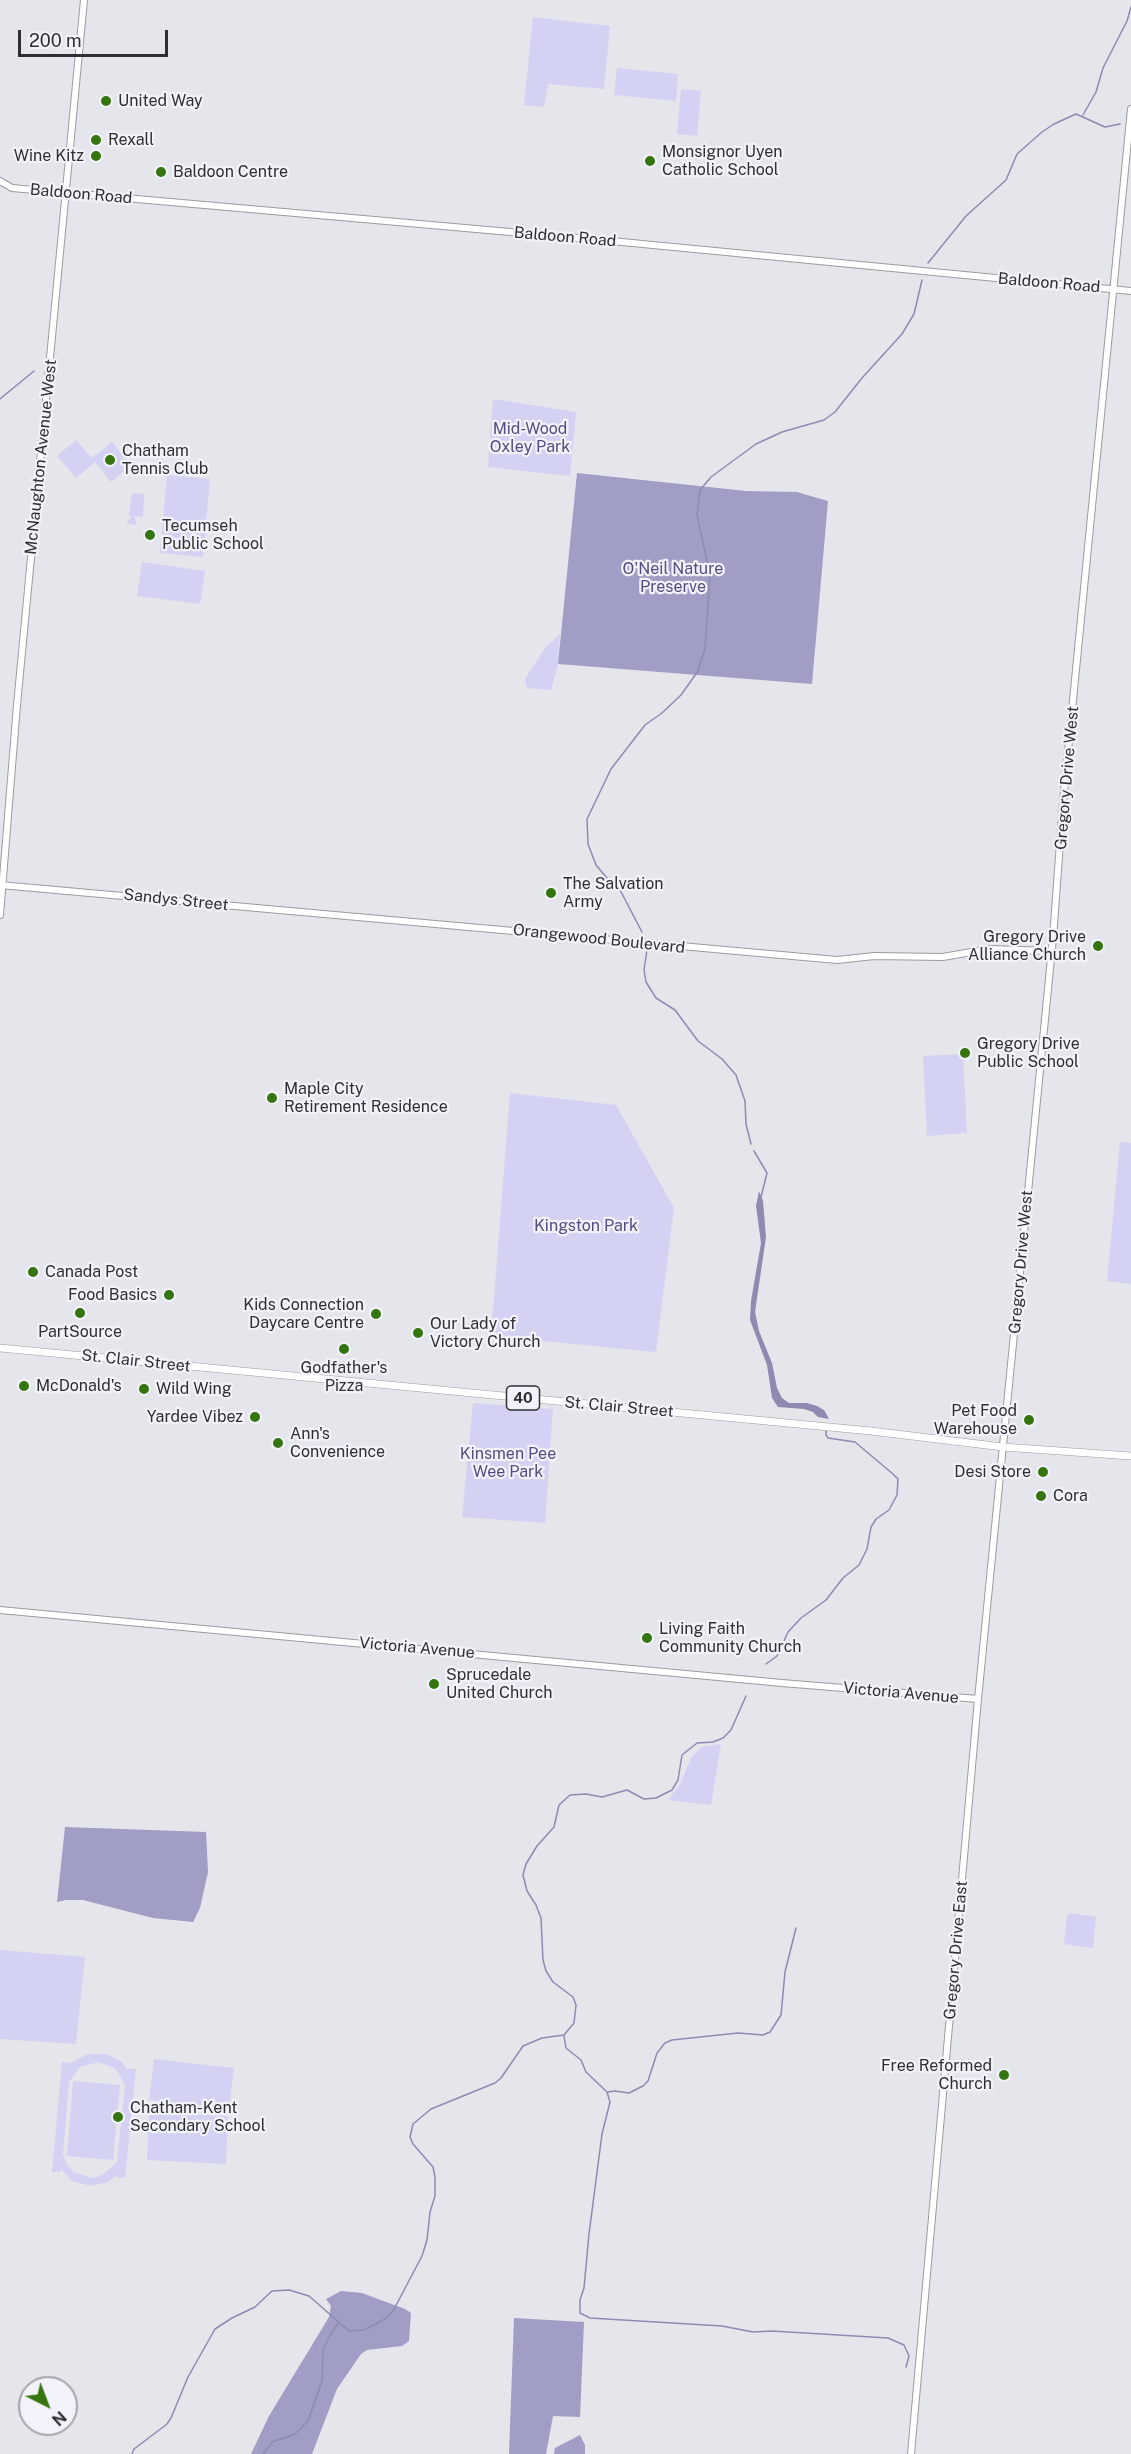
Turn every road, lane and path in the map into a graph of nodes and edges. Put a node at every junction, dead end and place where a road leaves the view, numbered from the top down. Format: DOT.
graph roads {
  1 [pos="84,0"];
  2 [pos="1131,109"];
  3 [pos="0,181"];
  4 [pos="67,192"];
  5 [pos="1114,289"];
  6 [pos="1131,291"];
  7 [pos="1,885"];
  8 [pos="0,915"];
  9 [pos="352,916"];
  10 [pos="1052,951"];
  11 [pos="0,1348"];
  12 [pos="1003,1447"];
  13 [pos="1131,1456"];
  14 [pos="0,1611"];
  15 [pos="978,1699"];
  16 [pos="911,2454"];
  1 -- 4 [label="street, McNaughton Avenue West"];
  2 -- 5 [label="street, Gregory Drive West"];
  3 -- 4 [label="street, Baldoon Road"];
  4 -- 5 [label="street, Baldoon Road"];
  4 -- 7 [label="street, McNaughton Avenue West"];
  5 -- 6 [label="street, Baldoon Road"];
  5 -- 10 [label="street, Gregory Drive West"];
  7 -- 8 [label="street, McNaughton Avenue West"];
  7 -- 9 [label="street, Sandys Street"];
  9 -- 10 [label="street, Orangewood Boulevard"];
  10 -- 12 [label="street, Gregory Drive West"];
  11 -- 12 [label="main road, St. Clair Street / 40"];
  12 -- 13 [label="main road, St. Clair Street / 40"];
  12 -- 15 [label="street, Gregory Drive East"];
  14 -- 15 [label="street, Victoria Avenue"];
  15 -- 16 [label="street, Gregory Drive East"];
}
